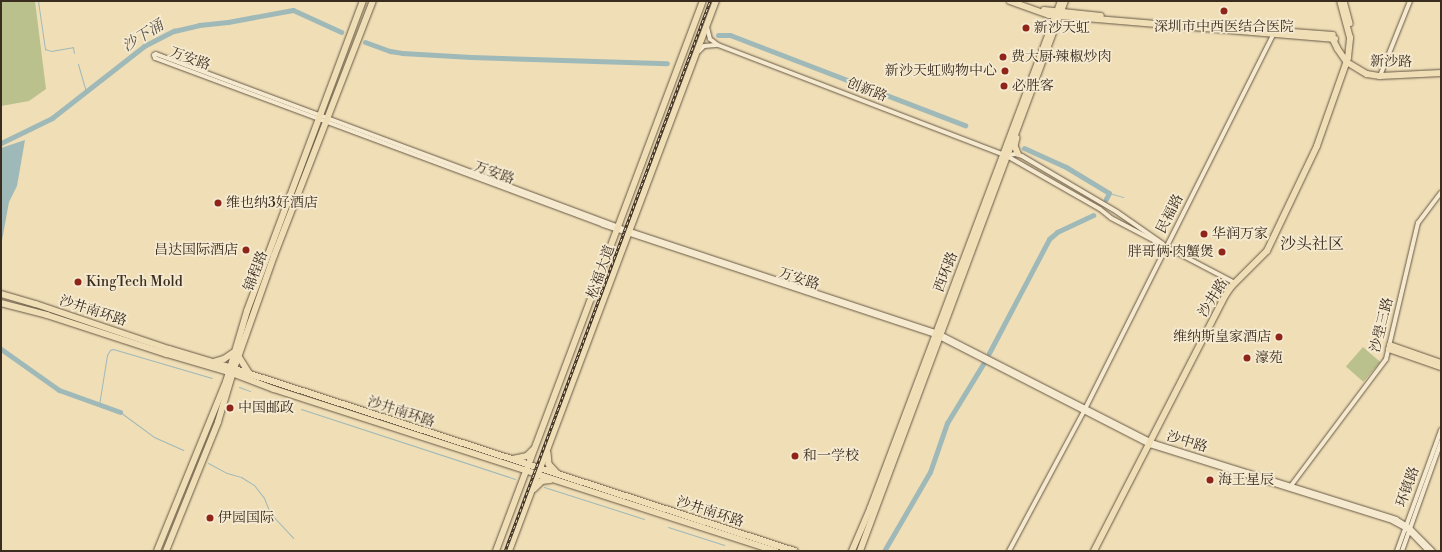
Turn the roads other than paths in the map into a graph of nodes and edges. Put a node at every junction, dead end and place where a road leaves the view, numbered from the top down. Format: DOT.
graph roads {
  1 [pos="363,1"];
  2 [pos="373,1"];
  3 [pos="703,1"];
  4 [pos="716,1"];
  5 [pos="1010,1"];
  6 [pos="1021,1"];
  7 [pos="1061,1"];
  8 [pos="1065,1"];
  9 [pos="1340,1"];
  10 [pos="1344,1"];
  11 [pos="1410,1"];
  12 [pos="1058,14"];
  13 [pos="707,24"];
  14 [pos="1275,32"];
  15 [pos="718,45"];
  16 [pos="696,54"];
  17 [pos="1349,61"];
  18 [pos="1441,70"];
  19 [pos="1441,73"];
  20 [pos="1381,74"];
  21 [pos="322,119"];
  22 [pos="1015,134"];
  23 [pos="1018,153"];
  24 [pos="1005,154"];
  25 [pos="1441,193"];
  26 [pos="617,228"];
  27 [pos="628,232"];
  28 [pos="1166,247"];
  29 [pos="1235,283"];
  30 [pos="3,295"];
  31 [pos="2,303"];
  32 [pos="937,335"];
  33 [pos="1390,347"];
  34 [pos="236,354"];
  35 [pos="213,362"];
  36 [pos="1441,363"];
  37 [pos="1441,367"];
  38 [pos="219,369"];
  39 [pos="231,370"];
  40 [pos="248,376"];
  41 [pos="227,384"];
  42 [pos="1084,409"];
  43 [pos="1441,430"];
  44 [pos="1441,442"];
  45 [pos="1152,444"];
  46 [pos="536,445"];
  47 [pos="548,450"];
  48 [pos="504,458"];
  49 [pos="511,466"];
  50 [pos="528,468"];
  51 [pos="539,472"];
  52 [pos="559,478"];
  53 [pos="521,486"];
  54 [pos="1290,487"];
  55 [pos="531,494"];
  56 [pos="1407,528"];
  57 [pos="860,550"];
  58 [pos="157,551"];
  59 [pos="166,551"];
  60 [pos="496,551"];
  61 [pos="509,551"];
  62 [pos="776,551"];
  63 [pos="795,551"];
  64 [pos="852,551"];
  65 [pos="1009,551"];
  66 [pos="1094,551"];
  67 [pos="1098,551"];
  68 [pos="1397,551"];
  69 [pos="1402,551"];
  70 [pos="1428,551"];
  71 [pos="1433,551"];
  1 -- 21 [label="main road, 锦程路"];
  2 -- 21 [label="main road, 锦程路"];
  3 -- 26 [label="main road, 松福大道"];
  4 -- 13 [label="main road, 松福大道"];
  5 -- 12 [label="main road, 新沙路"];
  6 -- 12 [label="main road, 新沙路"];
  7 -- 12 [label="main road, 西环路"];
  8 -- 12 [label="main road, 西环路"];
  9 -- 17 [label="main road"];
  10 -- 17 [label="main road"];
  11 -- 20 [label="street"];
  12 -- 14 [label="main road, 新沙路"];
  12 -- 22 [label="main road, 西环路"];
  12 -- 24 [label="main road, 西环路"];
  13 -- 15 [label="street"];
  13 -- 16 [label="main road, 松福大道"];
  14 -- 17 [label="main road, 新沙路"];
  14 -- 28 [label="street, 民福路"];
  15 -- 16 [label="street"];
  15 -- 24 [label="street, 创新路"];
  16 -- 27 [label="main road, 松福大道"];
  17 -- 20 [label="main road, 新沙路"];
  17 -- 29 [label="main road, 沙井路"];
  17 -- 45 [label="main road, 沙井路"];
  18 -- 20 [label="main road, 新沙路"];
  19 -- 20 [label="main road, 新沙路"];
  21 -- 21 [label="street, 万安路"];
  21 -- 26 [label="street, 万安路"];
  21 -- 34 [label="main road, 锦程路"];
  22 -- 23 [label="main road"];
  22 -- 24 [label="main road, 西环路"];
  24 -- 28 [label="street, 创新路"];
  24 -- 28 [label="street, 创新路"];
  24 -- 32 [label="main road, 西环路"];
  25 -- 33 [label="street, 沙壆三路"];
  26 -- 27 [label="street, 万安路"];
  26 -- 46 [label="main road, 松福大道"];
  27 -- 32 [label="street, 万安路"];
  27 -- 47 [label="main road, 松福大道"];
  28 -- 29 [label="street, 创新路"];
  28 -- 42 [label="street, 民福路"];
  29 -- 45 [label="main road, 沙井路"];
  30 -- 35 [label="main road, 沙井南环路"];
  31 -- 38 [label="main road, 沙井南环路"];
  32 -- 42 [label="street, 沙中路"];
  32 -- 57 [label="main road, 西环路"];
  32 -- 64 [label="main road, 西环路"];
  33 -- 36 [label="main road"];
  33 -- 37 [label="main road"];
  33 -- 54 [label="street, 沙壆三路"];
  34 -- 35 [label="main road"];
  34 -- 39 [label="main road, 锦程路"];
  34 -- 40 [label="main road"];
  35 -- 39 [label="main road, 沙井南环路"];
  38 -- 39 [label="main road, 沙井南环路"];
  38 -- 41 [label="main road"];
  39 -- 40 [label="main road, 沙井南环路"];
  39 -- 41 [label="main road, 锦程路"];
  40 -- 41 [label="main road"];
  40 -- 48 [label="main road, 沙井南环路"];
  40 -- 49 [label="main road, 沙井南环路"];
  41 -- 58 [label="main road, 锦程路"];
  41 -- 59 [label="main road, 锦程路"];
  42 -- 45 [label="street, 沙中路"];
  42 -- 65 [label="street, 民福路"];
  43 -- 56 [label="street, 环镇路"];
  44 -- 56 [label="street, 环镇路"];
  45 -- 54 [label="street, 沙中路"];
  45 -- 66 [label="main road, 沙井路"];
  45 -- 67 [label="main road, 沙井路"];
  46 -- 48 [label="main road"];
  46 -- 50 [label="main road, 松福大道"];
  47 -- 51 [label="main road, 松福大道"];
  47 -- 52 [label="main road"];
  48 -- 50 [label="main road, 沙井南环路"];
  49 -- 50 [label="main road, 沙井南环路"];
  49 -- 53 [label="main road"];
  50 -- 51 [label="main road, 沙井南环路"];
  50 -- 53 [label="main road, 松福大道"];
  51 -- 52 [label="main road, 沙井南环路"];
  51 -- 55 [label="main road, 松福大道"];
  52 -- 55 [label="main road"];
  52 -- 62 [label="main road, 沙井南环路"];
  52 -- 63 [label="main road, 沙井南环路"];
  53 -- 60 [label="main road, 松福大道"];
  54 -- 56 [label="street, 沙中路"];
  55 -- 61 [label="main road, 松福大道"];
  56 -- 68 [label="street, 环镇路"];
  56 -- 69 [label="street, 环镇路"];
  56 -- 70 [label="street, 沙中路"];
  56 -- 71 [label="street, 沙中路"];
}
